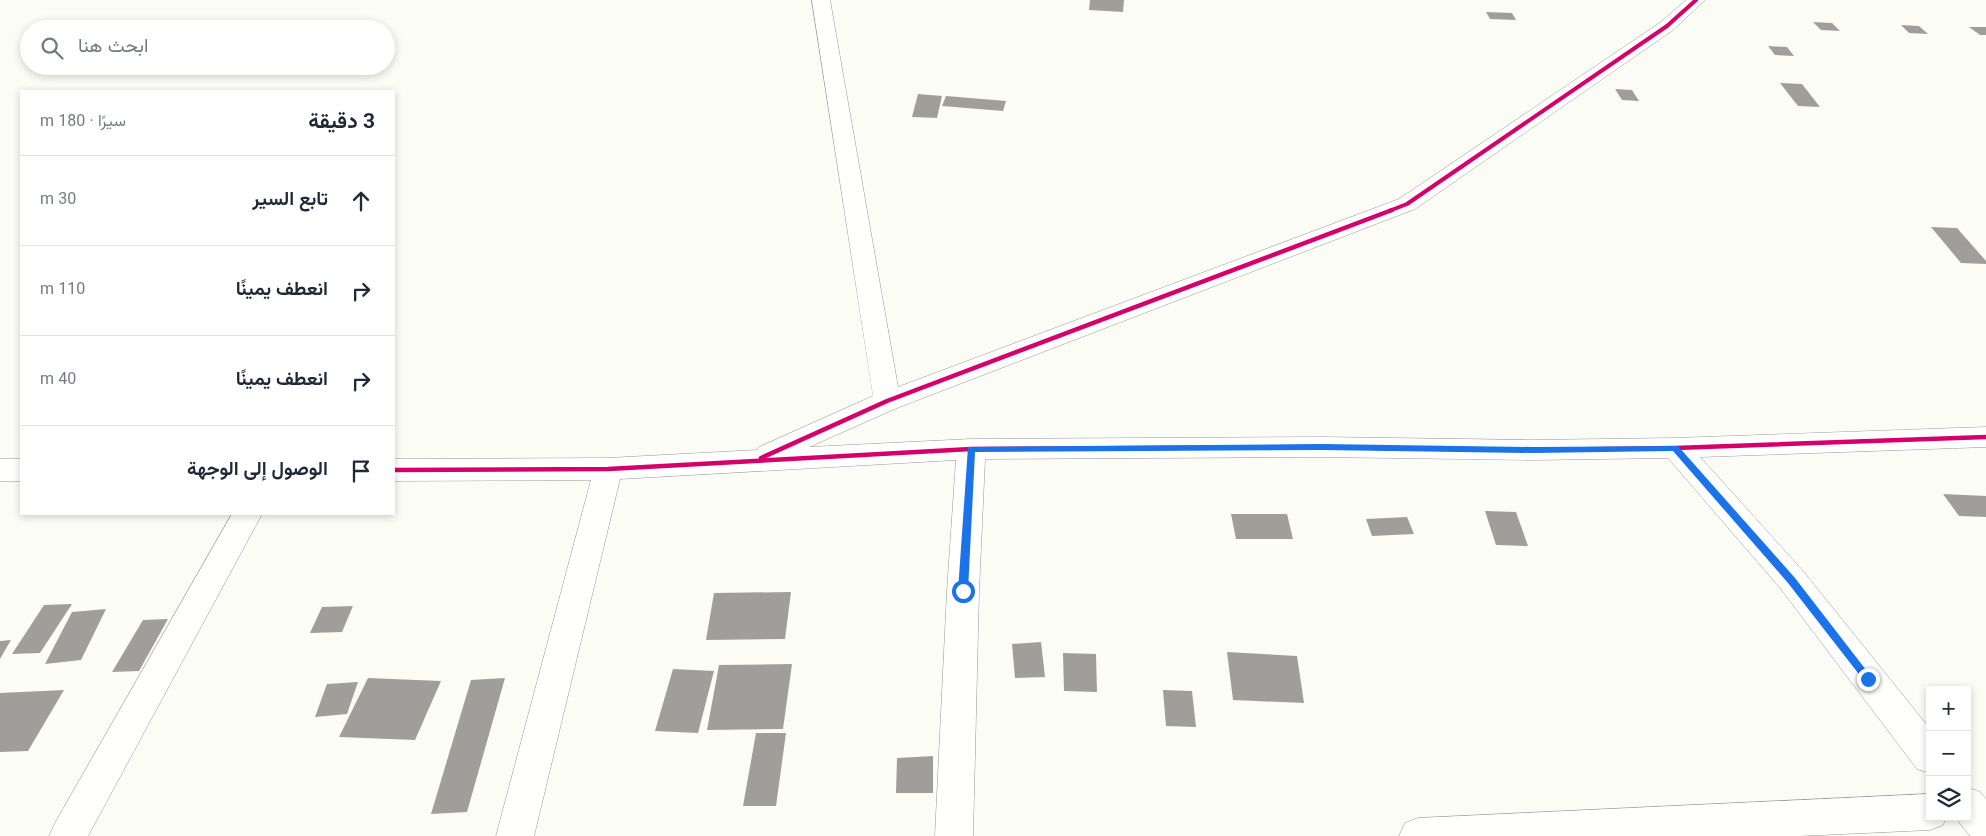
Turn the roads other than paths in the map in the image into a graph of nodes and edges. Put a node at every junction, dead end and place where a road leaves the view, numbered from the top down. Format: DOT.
graph roads {
  1 [pos="821,0"];
  2 [pos="1696,0"];
  3 [pos="887,401"];
  4 [pos="1986,437"];
  5 [pos="1675,448"];
  6 [pos="971,449"];
  7 [pos="754,461"];
  8 [pos="608,469"];
  9 [pos="0,470"];
  10 [pos="20,470"];
  11 [pos="395,470"];
  12 [pos="246,515"];
  13 [pos="1926,752"];
  14 [pos="1926,812"];
  15 [pos="68,836"];
  16 [pos="515,836"];
  17 [pos="954,836"];
  18 [pos="1418,836"];
  1 -- 3 [label="street"];
  2 -- 3 [label="street"];
  3 -- 7 [label="street"];
  4 -- 5 [label="street"];
  5 -- 6 [label="street"];
  5 -- 13 [label="street"];
  6 -- 7 [label="street"];
  6 -- 17 [label="street"];
  7 -- 8 [label="street"];
  8 -- 11 [label="street"];
  8 -- 16 [label="street"];
  9 -- 10 [label="street"];
  12 -- 15 [label="street"];
  14 -- 18 [label="street"];
}
